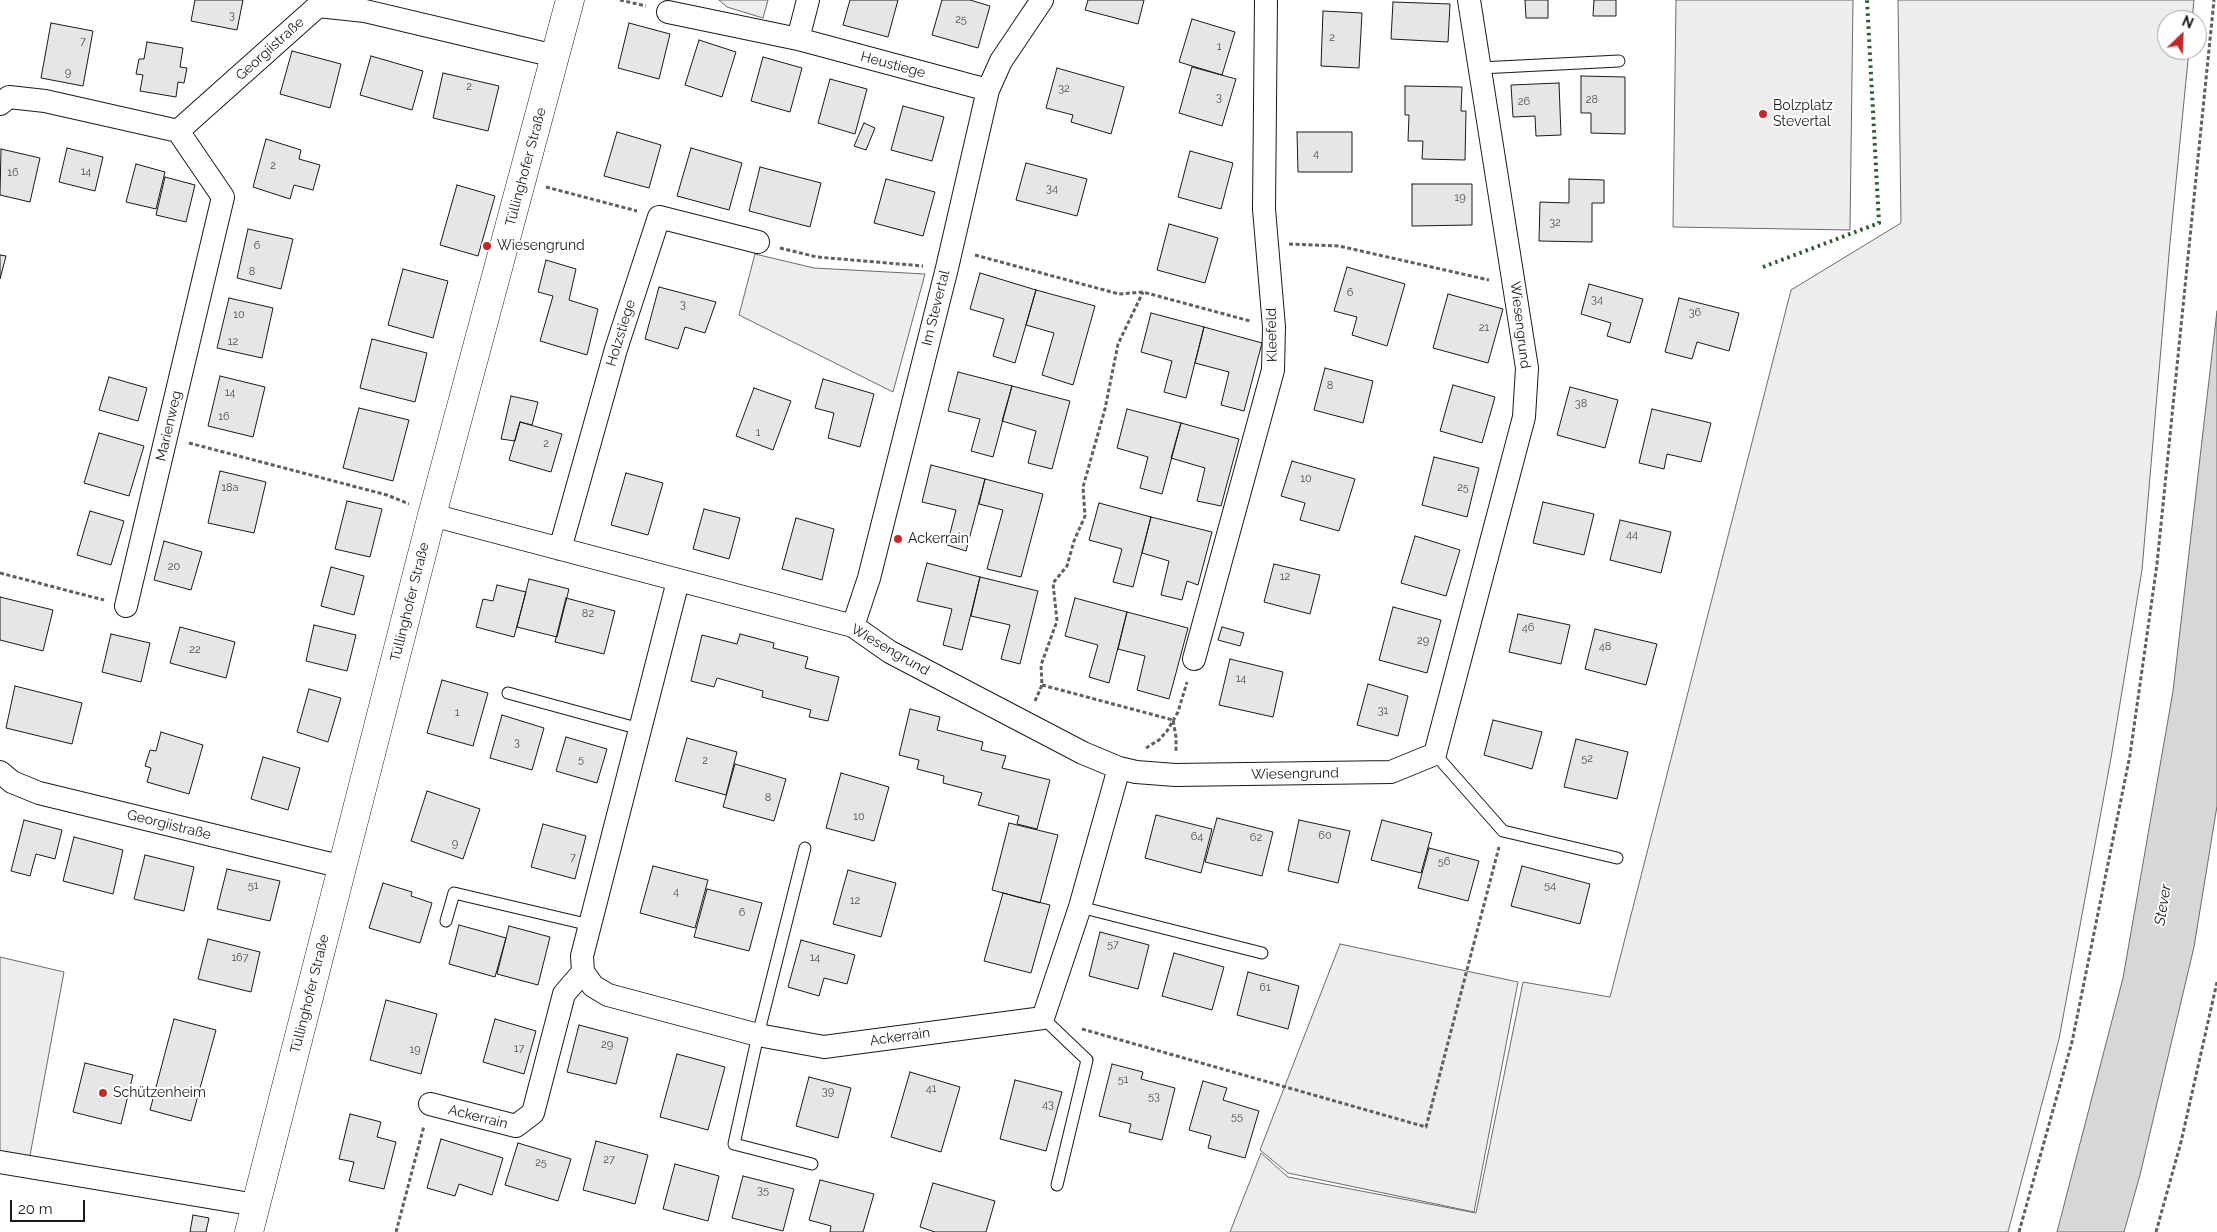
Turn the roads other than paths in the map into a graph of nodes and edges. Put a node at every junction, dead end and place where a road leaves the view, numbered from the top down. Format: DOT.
graph roads {
  1 [pos="570,0"];
  2 [pos="808,0"];
  3 [pos="1042,0"];
  4 [pos="1266,0"];
  5 [pos="1469,0"];
  6 [pos="315,3"];
  7 [pos="702,10"];
  8 [pos="668,12"];
  9 [pos="798,39"];
  10 [pos="555,56"];
  11 [pos="1619,61"];
  12 [pos="1480,68"];
  13 [pos="988,90"];
  14 [pos="0,104"];
  15 [pos="178,131"];
  16 [pos="758,242"];
  17 [pos="432,515"];
  18 [pos="560,549"];
  19 [pos="678,581"];
  20 [pos="126,606"];
  21 [pos="853,626"];
  22 [pos="1194,659"];
  23 [pos="508,693"];
  24 [pos="640,729"];
  25 [pos="1435,754"];
  26 [pos="1128,770"];
  27 [pos="0,772"];
  28 [pos="805,848"];
  29 [pos="1617,858"];
  30 [pos="343,867"];
  31 [pos="1080,908"];
  32 [pos="446,921"];
  33 [pos="590,925"];
  34 [pos="1262,953"];
  35 [pos="583,972"];
  36 [pos="1043,1018"];
  37 [pos="758,1035"];
  38 [pos="430,1104"];
  39 [pos="0,1162"];
  40 [pos="812,1164"];
  41 [pos="1057,1185"];
  42 [pos="256,1204"];
  43 [pos="250,1232"];
  1 -- 10 [label="main road, Tüllinghofer Straße"];
  2 -- 9 [label="street"];
  3 -- 13 [label="street, Im Stevertal"];
  4 -- 22 [label="street, Kleefeld"];
  5 -- 12 [label="street, Wiesengrund"];
  6 -- 10 [label="street, Georgiistraße"];
  6 -- 15 [label="street, Georgiistraße"];
  7 -- 8 [label="street, Heustiege"];
  7 -- 9 [label="street, Heustiege"];
  9 -- 13 [label="street, Heustiege"];
  10 -- 17 [label="main road, Tüllinghofer Straße"];
  11 -- 12 [label="lane"];
  12 -- 25 [label="street, Wiesengrund"];
  13 -- 21 [label="street, Im Stevertal"];
  14 -- 15 [label="street"];
  15 -- 20 [label="street, Marienweg"];
  16 -- 18 [label="street, Holzstiege"];
  17 -- 18 [label="street, Wiesengrund"];
  17 -- 30 [label="main road, Tüllinghofer Straße"];
  18 -- 19 [label="street, Wiesengrund"];
  19 -- 21 [label="street, Wiesengrund"];
  19 -- 24 [label="street"];
  21 -- 26 [label="street, Wiesengrund"];
  23 -- 24 [label="lane"];
  24 -- 33 [label="street"];
  25 -- 26 [label="street, Wiesengrund"];
  25 -- 29 [label="lane"];
  26 -- 31 [label="street"];
  27 -- 30 [label="street, Georgiistraße"];
  28 -- 37 [label="lane"];
  30 -- 42 [label="main road, Tüllinghofer Straße"];
  31 -- 34 [label="lane"];
  31 -- 36 [label="street"];
  32 -- 33 [label="lane"];
  33 -- 35 [label="street"];
  35 -- 37 [label="street, Ackerrain"];
  35 -- 38 [label="street, Ackerrain"];
  36 -- 37 [label="street, Ackerrain"];
  36 -- 41 [label="lane"];
  37 -- 40 [label="lane"];
  39 -- 42 [label="street"];
  42 -- 43 [label="main road, Tüllinghofer Straße"];
}
